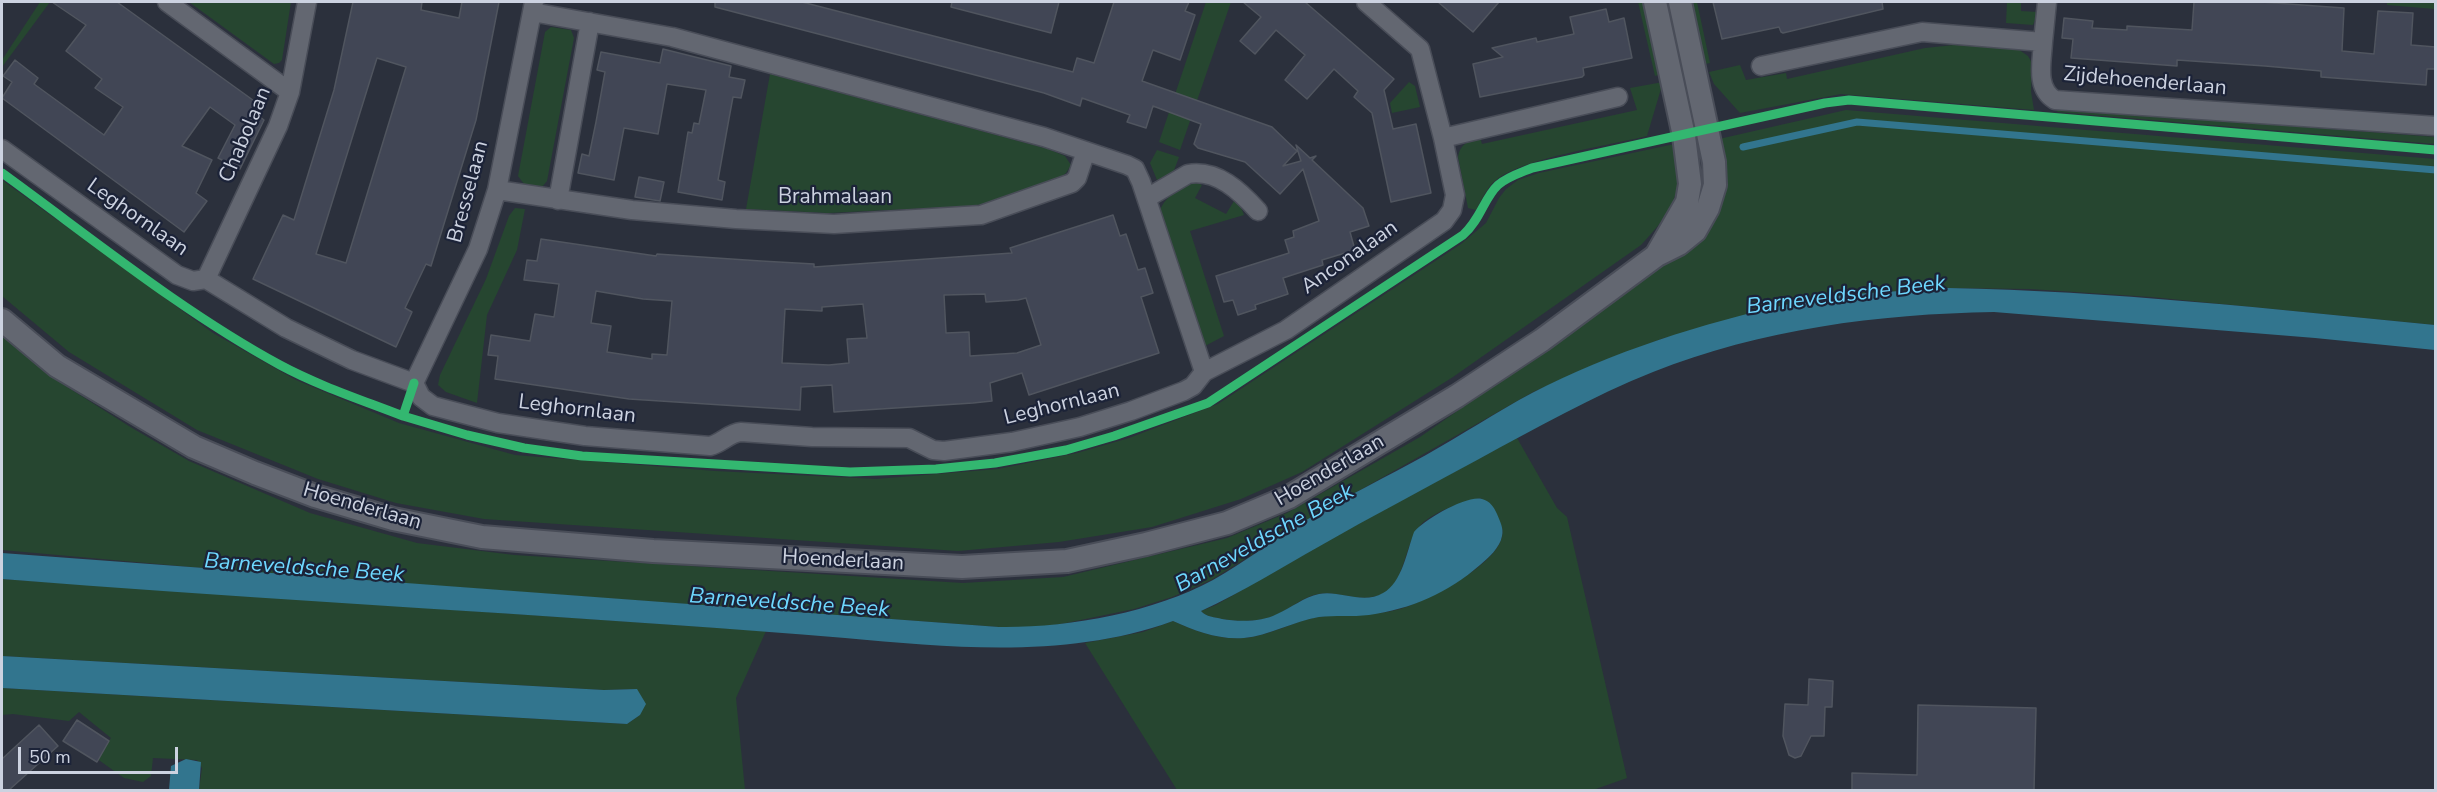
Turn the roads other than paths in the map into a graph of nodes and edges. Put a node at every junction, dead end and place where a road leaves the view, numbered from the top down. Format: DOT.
graph roads {
  1 [pos="167,2"];
  2 [pos="307,2"];
  3 [pos="1366,2"];
  4 [pos="1655,2"];
  5 [pos="1680,2"];
  6 [pos="2047,2"];
  7 [pos="533,7"];
  8 [pos="590,22"];
  9 [pos="2043,42"];
  10 [pos="1761,66"];
  11 [pos="290,92"];
  12 [pos="1618,97"];
  13 [pos="2436,126"];
  14 [pos="1443,138"];
  15 [pos="2,149"];
  16 [pos="1086,151"];
  17 [pos="496,190"];
  18 [pos="1146,198"];
  19 [pos="558,200"];
  20 [pos="1258,211"];
  21 [pos="1657,255"];
  22 [pos="206,279"];
  23 [pos="2,320"];
  24 [pos="1204,372"];
  25 [pos="414,383"];
  1 -- 11 [label="street"];
  2 -- 11 [label="street, Chabolaan"];
  3 -- 14 [label="street, Anconalaan"];
  4 -- 21 [label="street, Hoenderlaan"];
  5 -- 21 [label="street, Hoenderlaan"];
  6 -- 9 [label="street"];
  7 -- 8 [label="street"];
  7 -- 17 [label="street, Bresselaan"];
  8 -- 16 [label="street"];
  8 -- 19 [label="street"];
  9 -- 10 [label="street, Zijdehoenderlaan"];
  9 -- 13 [label="street, Zijdehoenderlaan"];
  11 -- 22 [label="street, Chabolaan"];
  12 -- 14 [label="street"];
  14 -- 24 [label="street, Anconalaan"];
  15 -- 22 [label="street, Leghornlaan"];
  16 -- 18 [label="street"];
  16 -- 19 [label="street, Brahmalaan"];
  17 -- 19 [label="street, Brahmalaan"];
  17 -- 25 [label="street, Bresselaan"];
  18 -- 20 [label="street"];
  18 -- 24 [label="street"];
  21 -- 23 [label="street, Hoenderlaan"];
  22 -- 25 [label="street, Leghornlaan"];
  24 -- 25 [label="street, Leghornlaan"];
}
